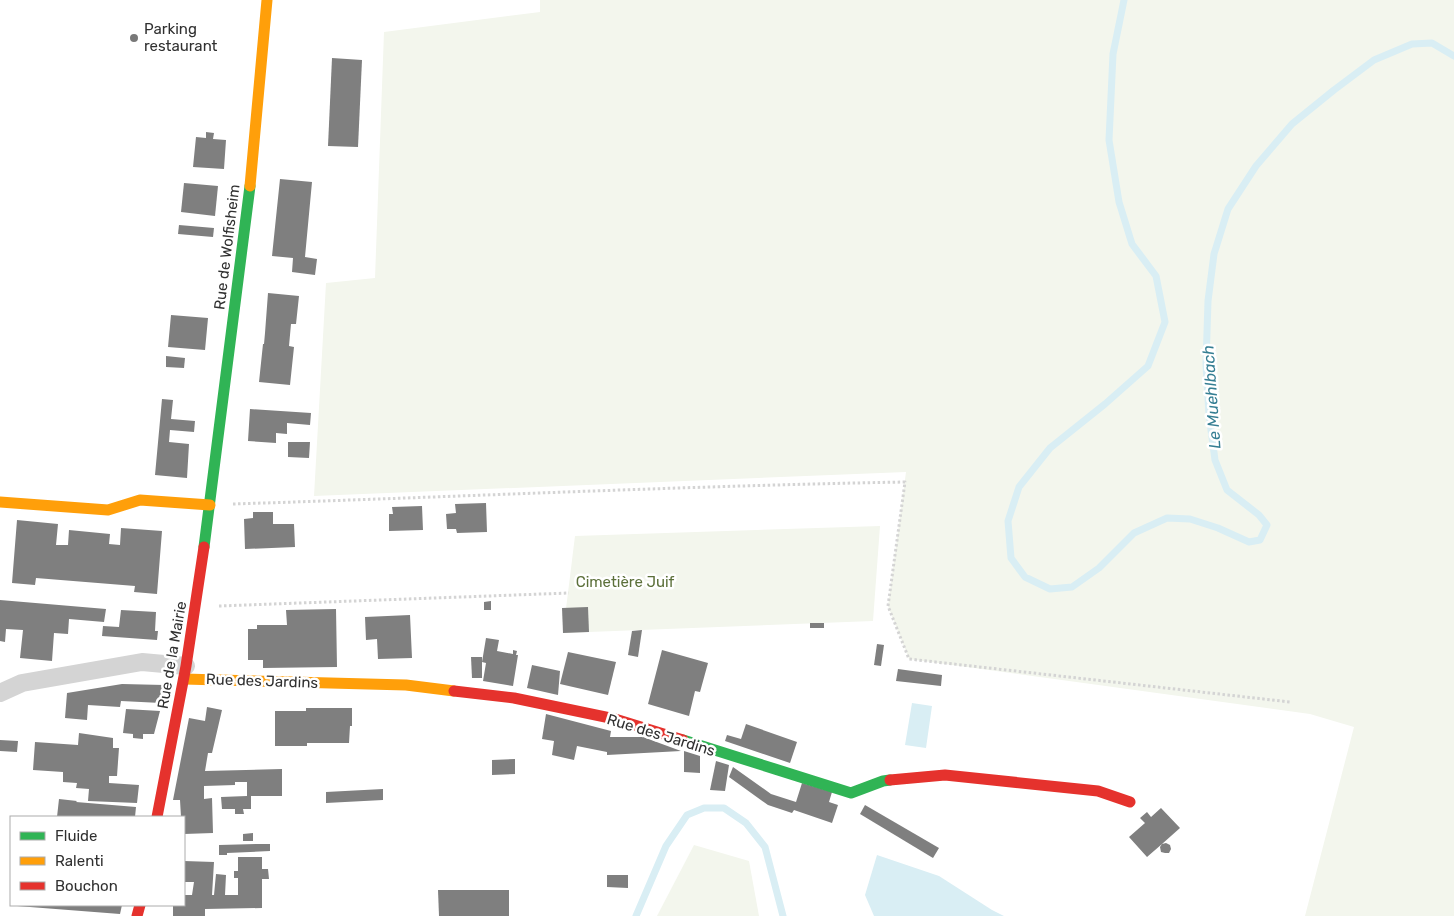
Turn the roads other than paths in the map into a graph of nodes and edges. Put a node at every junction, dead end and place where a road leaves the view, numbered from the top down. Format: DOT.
graph roads {
  1 [pos="267,0"];
  2 [pos="211,501"];
  3 [pos="0,502"];
  4 [pos="185,672"];
  5 [pos="0,693"];
  6 [pos="1130,802"];
  7 [pos="156,816"];
  1 -- 2 [label="street, Rue de Wolfisheim"];
  2 -- 3 [label="street"];
  2 -- 4 [label="street, Rue de la Mairie"];
  4 -- 5 [label="street, Rue des Jardins"];
  4 -- 6 [label="street, Rue des Jardins"];
  4 -- 7 [label="street, Rue de la Mairie"];
}
